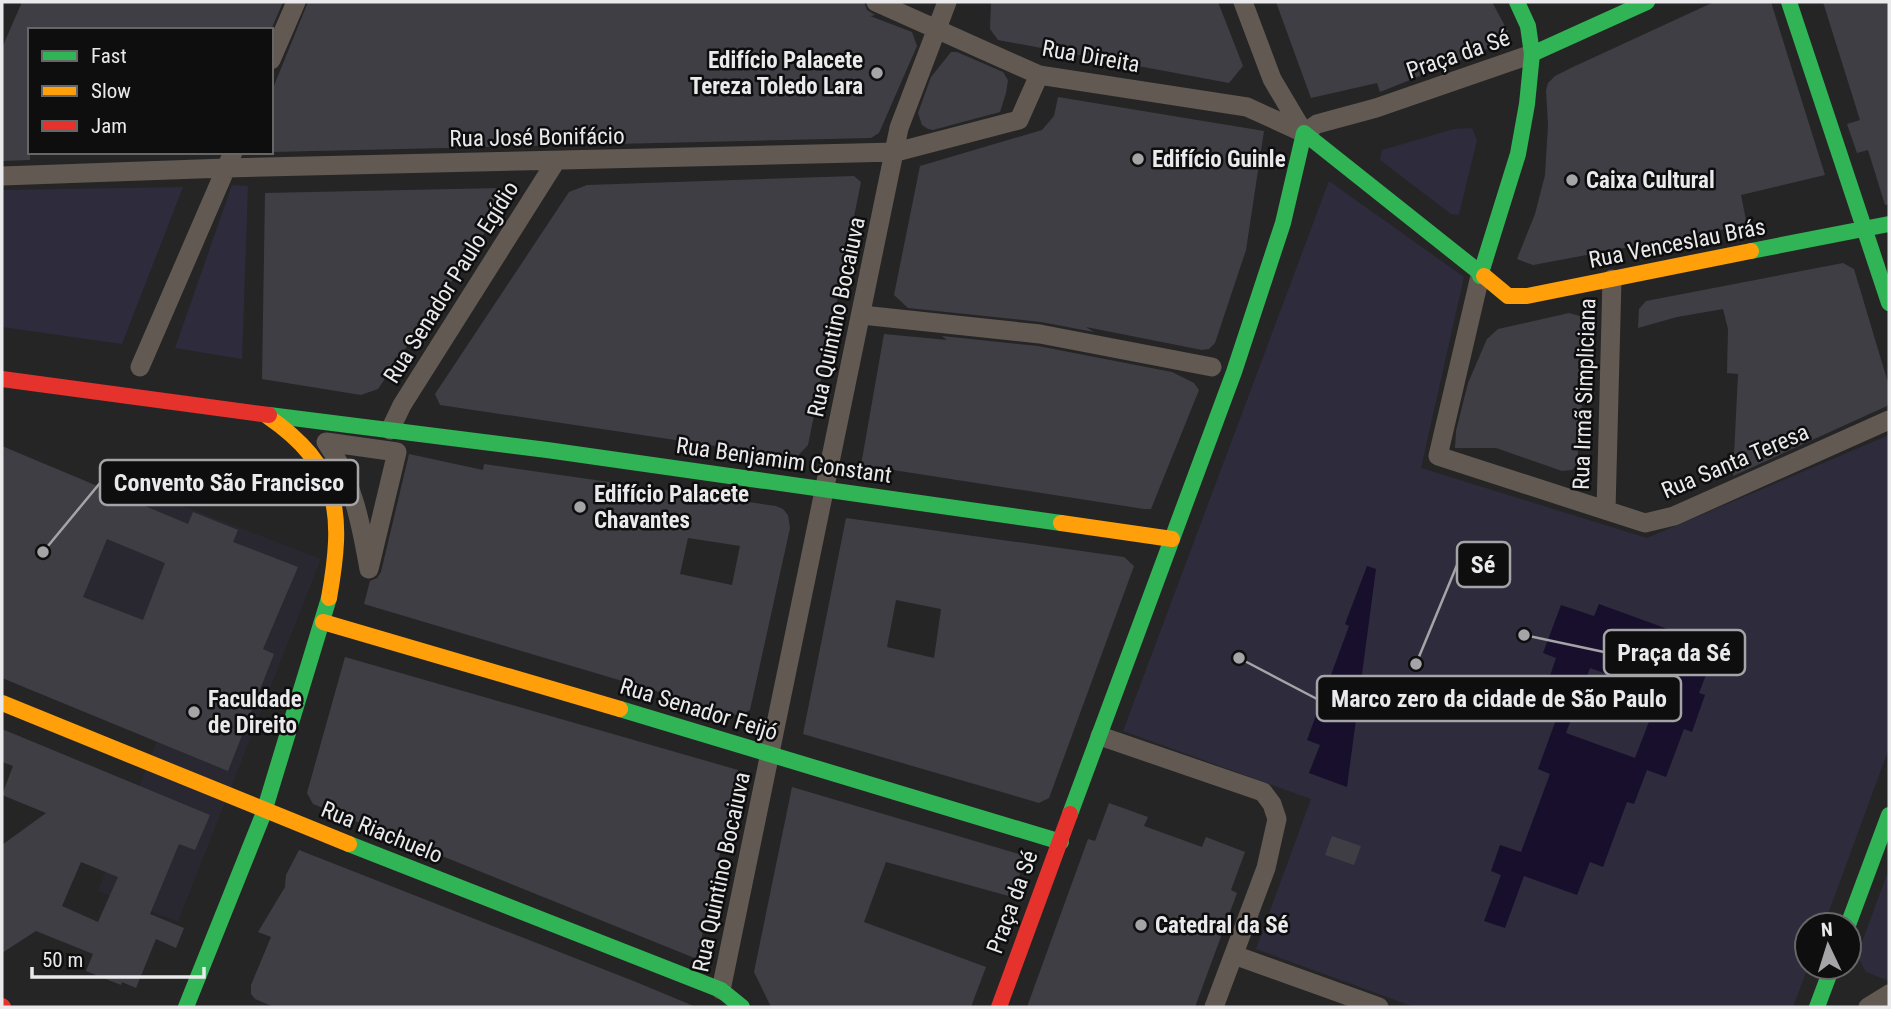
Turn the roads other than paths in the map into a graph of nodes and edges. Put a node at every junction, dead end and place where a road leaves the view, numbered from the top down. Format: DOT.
graph roads {
  1 [pos="296,2"];
  2 [pos="876,2"];
  3 [pos="947,2"];
  4 [pos="1243,2"];
  5 [pos="1517,2"];
  6 [pos="1647,2"];
  7 [pos="1789,2"];
  8 [pos="936,29"];
  9 [pos="1532,54"];
  10 [pos="273,55"];
  11 [pos="1040,75"];
  12 [pos="1304,133"];
  13 [pos="896,152"];
  14 [pos="229,160"];
  15 [pos="556,161"];
  16 [pos="2,176"];
  17 [pos="1889,224"];
  18 [pos="1863,229"];
  19 [pos="1480,275"];
  20 [pos="1612,279"];
  21 [pos="1889,303"];
  22 [pos="862,315"];
  23 [pos="140,367"];
  24 [pos="1212,367"];
  25 [pos="2,379"];
  26 [pos="264,414"];
  27 [pos="1889,420"];
  28 [pos="390,430"];
  29 [pos="326,442"];
  30 [pos="1438,456"];
  31 [pos="826,488"];
  32 [pos="1605,510"];
  33 [pos="1172,539"];
  34 [pos="323,622"];
  35 [pos="2,703"];
  36 [pos="1100,736"];
  37 [pos="771,754"];
  38 [pos="264,811"];
  39 [pos="1889,815"];
  40 [pos="1061,842"];
  41 [pos="1853,911"];
  42 [pos="1234,955"];
  43 [pos="1827,981"];
  44 [pos="721,990"];
  45 [pos="1889,994"];
  46 [pos="186,1007"];
  47 [pos="742,1007"];
  48 [pos="999,1007"];
  49 [pos="1214,1007"];
  50 [pos="1379,1007"];
  51 [pos="1817,1007"];
  52 [pos="1868,1007"];
  1 -- 10 [label="street"];
  2 -- 8 [label="street, Rua Direita"];
  3 -- 8 [label="street, Rua Quintino Bocaiuva"];
  4 -- 12 [label="street"];
  5 -- 9 [label="main road"];
  6 -- 9 [label="main road"];
  7 -- 18 [label="main road"];
  8 -- 11 [label="street, Rua Direita"];
  8 -- 13 [label="street, Rua Quintino Bocaiuva"];
  9 -- 12 [label="street, Praça da Sé"];
  9 -- 19 [label="main road, Praça da Sé"];
  11 -- 12 [label="street, Rua Direita"];
  11 -- 13 [label="street, Rua José Bonifácio"];
  12 -- 19 [label="main road"];
  12 -- 33 [label="main road, Praça da Sé"];
  13 -- 15 [label="street, Rua José Bonifácio"];
  13 -- 22 [label="street, Rua Quintino Bocaiuva"];
  14 -- 15 [label="street, Rua José Bonifácio"];
  14 -- 16 [label="street, Rua José Bonifácio"];
  14 -- 23 [label="street"];
  15 -- 28 [label="street, Rua Senador Paulo Egídio"];
  17 -- 18 [label="main road, Rua Venceslau Brás"];
  18 -- 20 [label="main road, Rua Venceslau Brás"];
  18 -- 21 [label="main road"];
  19 -- 20 [label="main road, Rua Venceslau Brás"];
  19 -- 30 [label="street, Praça da Sé"];
  20 -- 32 [label="street, Rua Irmã Simpliciana"];
  22 -- 24 [label="street"];
  22 -- 31 [label="street, Rua Quintino Bocaiuva"];
  25 -- 26 [label="main road, Rua Benjamim Constant"];
  26 -- 28 [label="main road, Rua Benjamim Constant"];
  26 -- 34 [label="main road"];
  27 -- 32 [label="street, Rua Santa Teresa"];
  28 -- 31 [label="main road, Rua Benjamim Constant"];
  29 -- 29 [label="street"];
  30 -- 32 [label="street, Rua Santa Teresa"];
  31 -- 33 [label="main road, Rua Benjamim Constant"];
  31 -- 37 [label="street, Rua Quintino Bocaiuva"];
  33 -- 36 [label="main road, Praça da Sé"];
  34 -- 37 [label="main road, Rua Senador Feijó"];
  34 -- 38 [label="main road"];
  35 -- 38 [label="main road, Rua Riachuelo"];
  36 -- 40 [label="main road, Praça da Sé"];
  36 -- 42 [label="street"];
  37 -- 40 [label="main road, Rua Senador Feijó"];
  37 -- 44 [label="street, Rua Quintino Bocaiuva"];
  38 -- 44 [label="main road, Rua Riachuelo"];
  38 -- 46 [label="main road"];
  39 -- 41 [label="main road"];
  40 -- 48 [label="main road, Praça da Sé"];
  42 -- 49 [label="street"];
  42 -- 50 [label="street"];
  43 -- 51 [label="main road"];
  44 -- 47 [label="main road, Rua Riachuelo"];
  45 -- 52 [label="street"];
}
